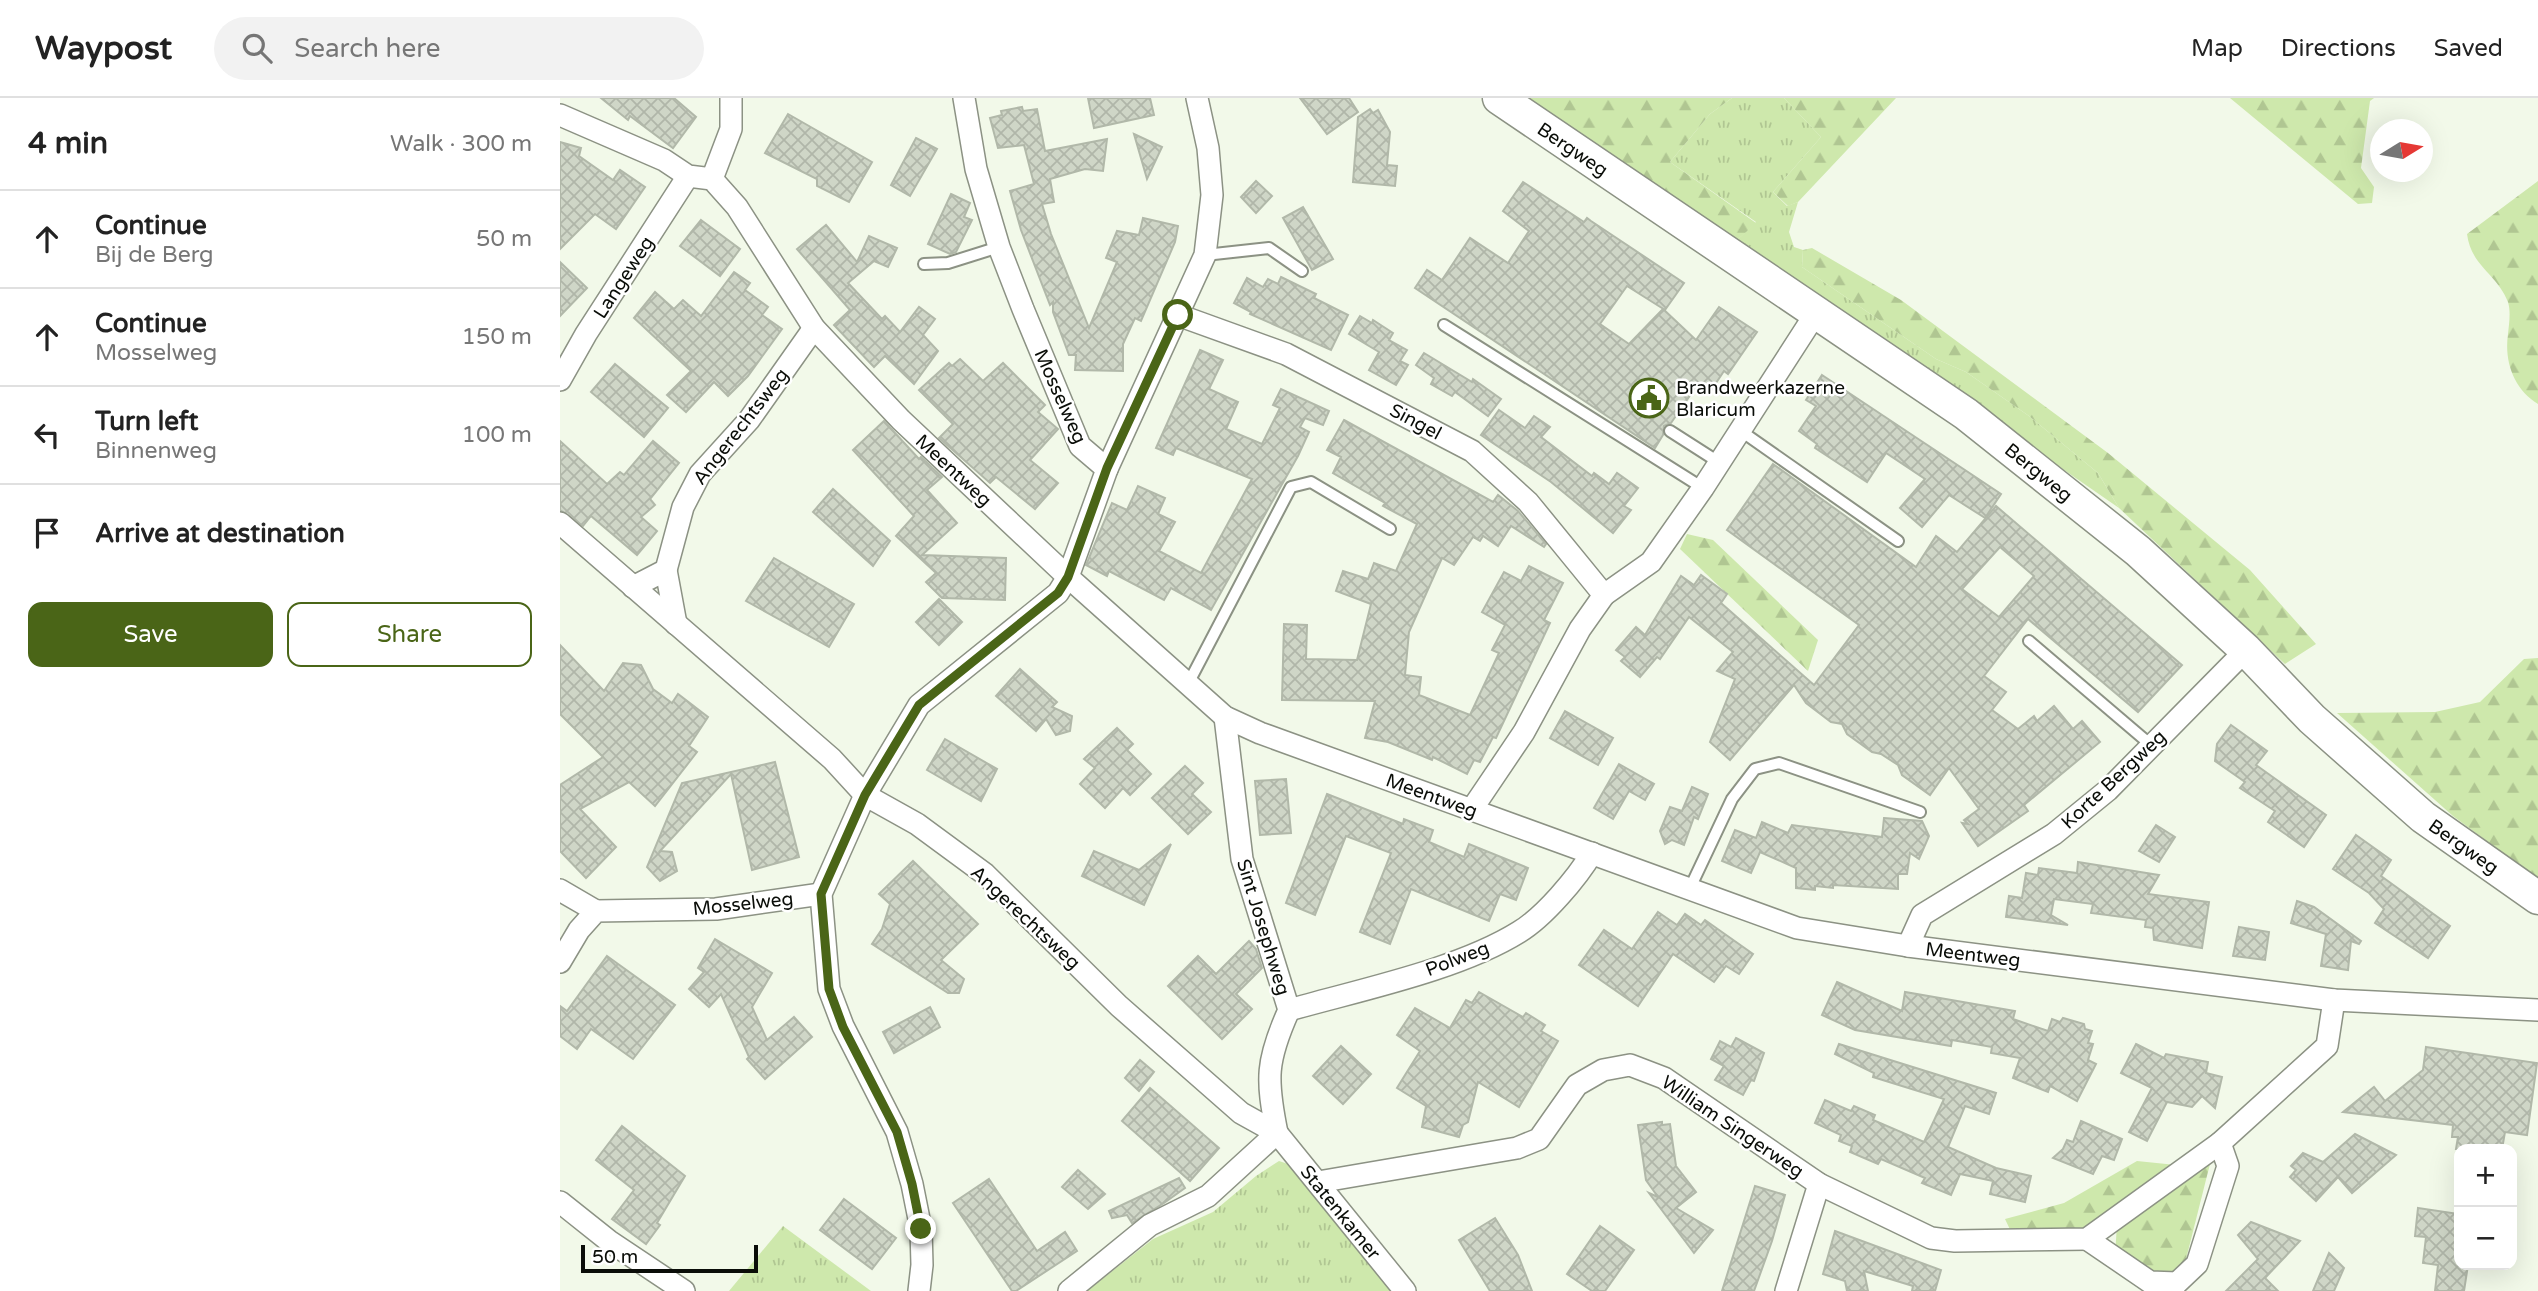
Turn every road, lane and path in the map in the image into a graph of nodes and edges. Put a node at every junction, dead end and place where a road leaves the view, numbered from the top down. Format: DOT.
graph roads {
  1 [pos="732,98"];
  2 [pos="964,98"];
  3 [pos="1197,98"];
  4 [pos="1499,98"];
  5 [pos="560,115"];
  6 [pos="688,176"];
  7 [pos="712,179"];
  8 [pos="999,247"];
  9 [pos="1205,255"];
  10 [pos="925,264"];
  11 [pos="1302,271"];
  12 [pos="1816,313"];
  13 [pos="1178,315"];
  14 [pos="1444,325"];
  15 [pos="814,328"];
  16 [pos="560,380"];
  17 [pos="1741,430"];
  18 [pos="1670,431"];
  19 [pos="1720,463"];
  20 [pos="1107,468"];
  21 [pos="1703,488"];
  22 [pos="560,523"];
  23 [pos="1390,529"];
  24 [pos="1898,541"];
  25 [pos="666,570"];
  26 [pos="1068,577"];
  27 [pos="633,587"];
  28 [pos="1604,595"];
  29 [pos="676,624"];
  30 [pos="2029,641"];
  31 [pos="2246,650"];
  32 [pos="1189,682"];
  33 [pos="1225,717"];
  34 [pos="2151,745"];
  35 [pos="865,795"];
  36 [pos="1472,809"];
  37 [pos="1920,812"];
  38 [pos="1592,853"];
  39 [pos="1690,888"];
  40 [pos="560,890"];
  41 [pos="821,894"];
  42 [pos="2538,898"];
  43 [pos="596,911"];
  44 [pos="1908,946"];
  45 [pos="560,962"];
  46 [pos="2334,1000"];
  47 [pos="1289,1010"];
  48 [pos="2538,1010"];
  49 [pos="1277,1133"];
  50 [pos="2220,1143"];
  51 [pos="1318,1182"];
  52 [pos="1819,1184"];
  53 [pos="560,1202"];
  54 [pos="2087,1238"];
  55 [pos="2149,1287"];
  56 [pos="684,1291"];
  57 [pos="919,1291"];
  58 [pos="1069,1291"];
  59 [pos="1405,1291"];
  60 [pos="1786,1291"];
  1 -- 7 [label="street"];
  2 -- 8 [label="street, Mosselweg"];
  3 -- 9 [label="street"];
  4 -- 12 [label="street, Bergweg"];
  5 -- 6 [label="street"];
  6 -- 7 [label="street"];
  6 -- 16 [label="street, Langeweg"];
  7 -- 15 [label="street, Meentweg"];
  8 -- 10 [label="lane"];
  8 -- 20 [label="street, Mosselweg"];
  9 -- 11 [label="lane"];
  9 -- 13 [label="street"];
  12 -- 17 [label="street"];
  12 -- 31 [label="street, Bergweg"];
  13 -- 20 [label="street"];
  13 -- 28 [label="street, Singel"];
  14 -- 21 [label="lane"];
  15 -- 25 [label="street, Angerechtsweg"];
  15 -- 26 [label="street, Meentweg"];
  17 -- 19 [label="street"];
  17 -- 24 [label="lane"];
  18 -- 19 [label="lane"];
  19 -- 21 [label="street"];
  20 -- 26 [label="street, Mosselweg"];
  21 -- 28 [label="street"];
  22 -- 27 [label="street, Angerechtsweg"];
  23 -- 32 [label="lane"];
  25 -- 27 [label="street"];
  25 -- 29 [label="street, Angerechtsweg"];
  26 -- 32 [label="street, Meentweg"];
  26 -- 35 [label="street, Mosselweg"];
  27 -- 29 [label="street, Angerechtsweg"];
  28 -- 36 [label="street"];
  29 -- 35 [label="street, Angerechtsweg"];
  30 -- 34 [label="lane"];
  31 -- 34 [label="street, Korte Bergweg"];
  31 -- 42 [label="street, Bergweg"];
  32 -- 33 [label="street, Meentweg"];
  33 -- 36 [label="street, Meentweg"];
  33 -- 47 [label="street, Sint Josephweg"];
  34 -- 44 [label="street, Korte Bergweg"];
  35 -- 41 [label="street, Mosselweg"];
  35 -- 49 [label="street, Angerechtsweg"];
  36 -- 38 [label="street, Meentweg"];
  37 -- 39 [label="lane"];
  38 -- 39 [label="street, Meentweg"];
  38 -- 47 [label="street, Polweg"];
  39 -- 44 [label="street, Meentweg"];
  40 -- 43 [label="street"];
  41 -- 43 [label="street, Mosselweg"];
  41 -- 57 [label="street"];
  43 -- 45 [label="street"];
  44 -- 46 [label="street, Meentweg"];
  46 -- 48 [label="street, Meentweg"];
  46 -- 50 [label="street"];
  47 -- 49 [label="street, Sint Josephweg"];
  49 -- 51 [label="street, Statenkamer"];
  49 -- 58 [label="street"];
  50 -- 54 [label="street"];
  50 -- 55 [label="street"];
  51 -- 52 [label="street, William Singerweg"];
  51 -- 59 [label="street, Statenkamer"];
  52 -- 54 [label="street, William Singerweg"];
  52 -- 60 [label="street"];
  53 -- 56 [label="street"];
  54 -- 55 [label="street"];
}
